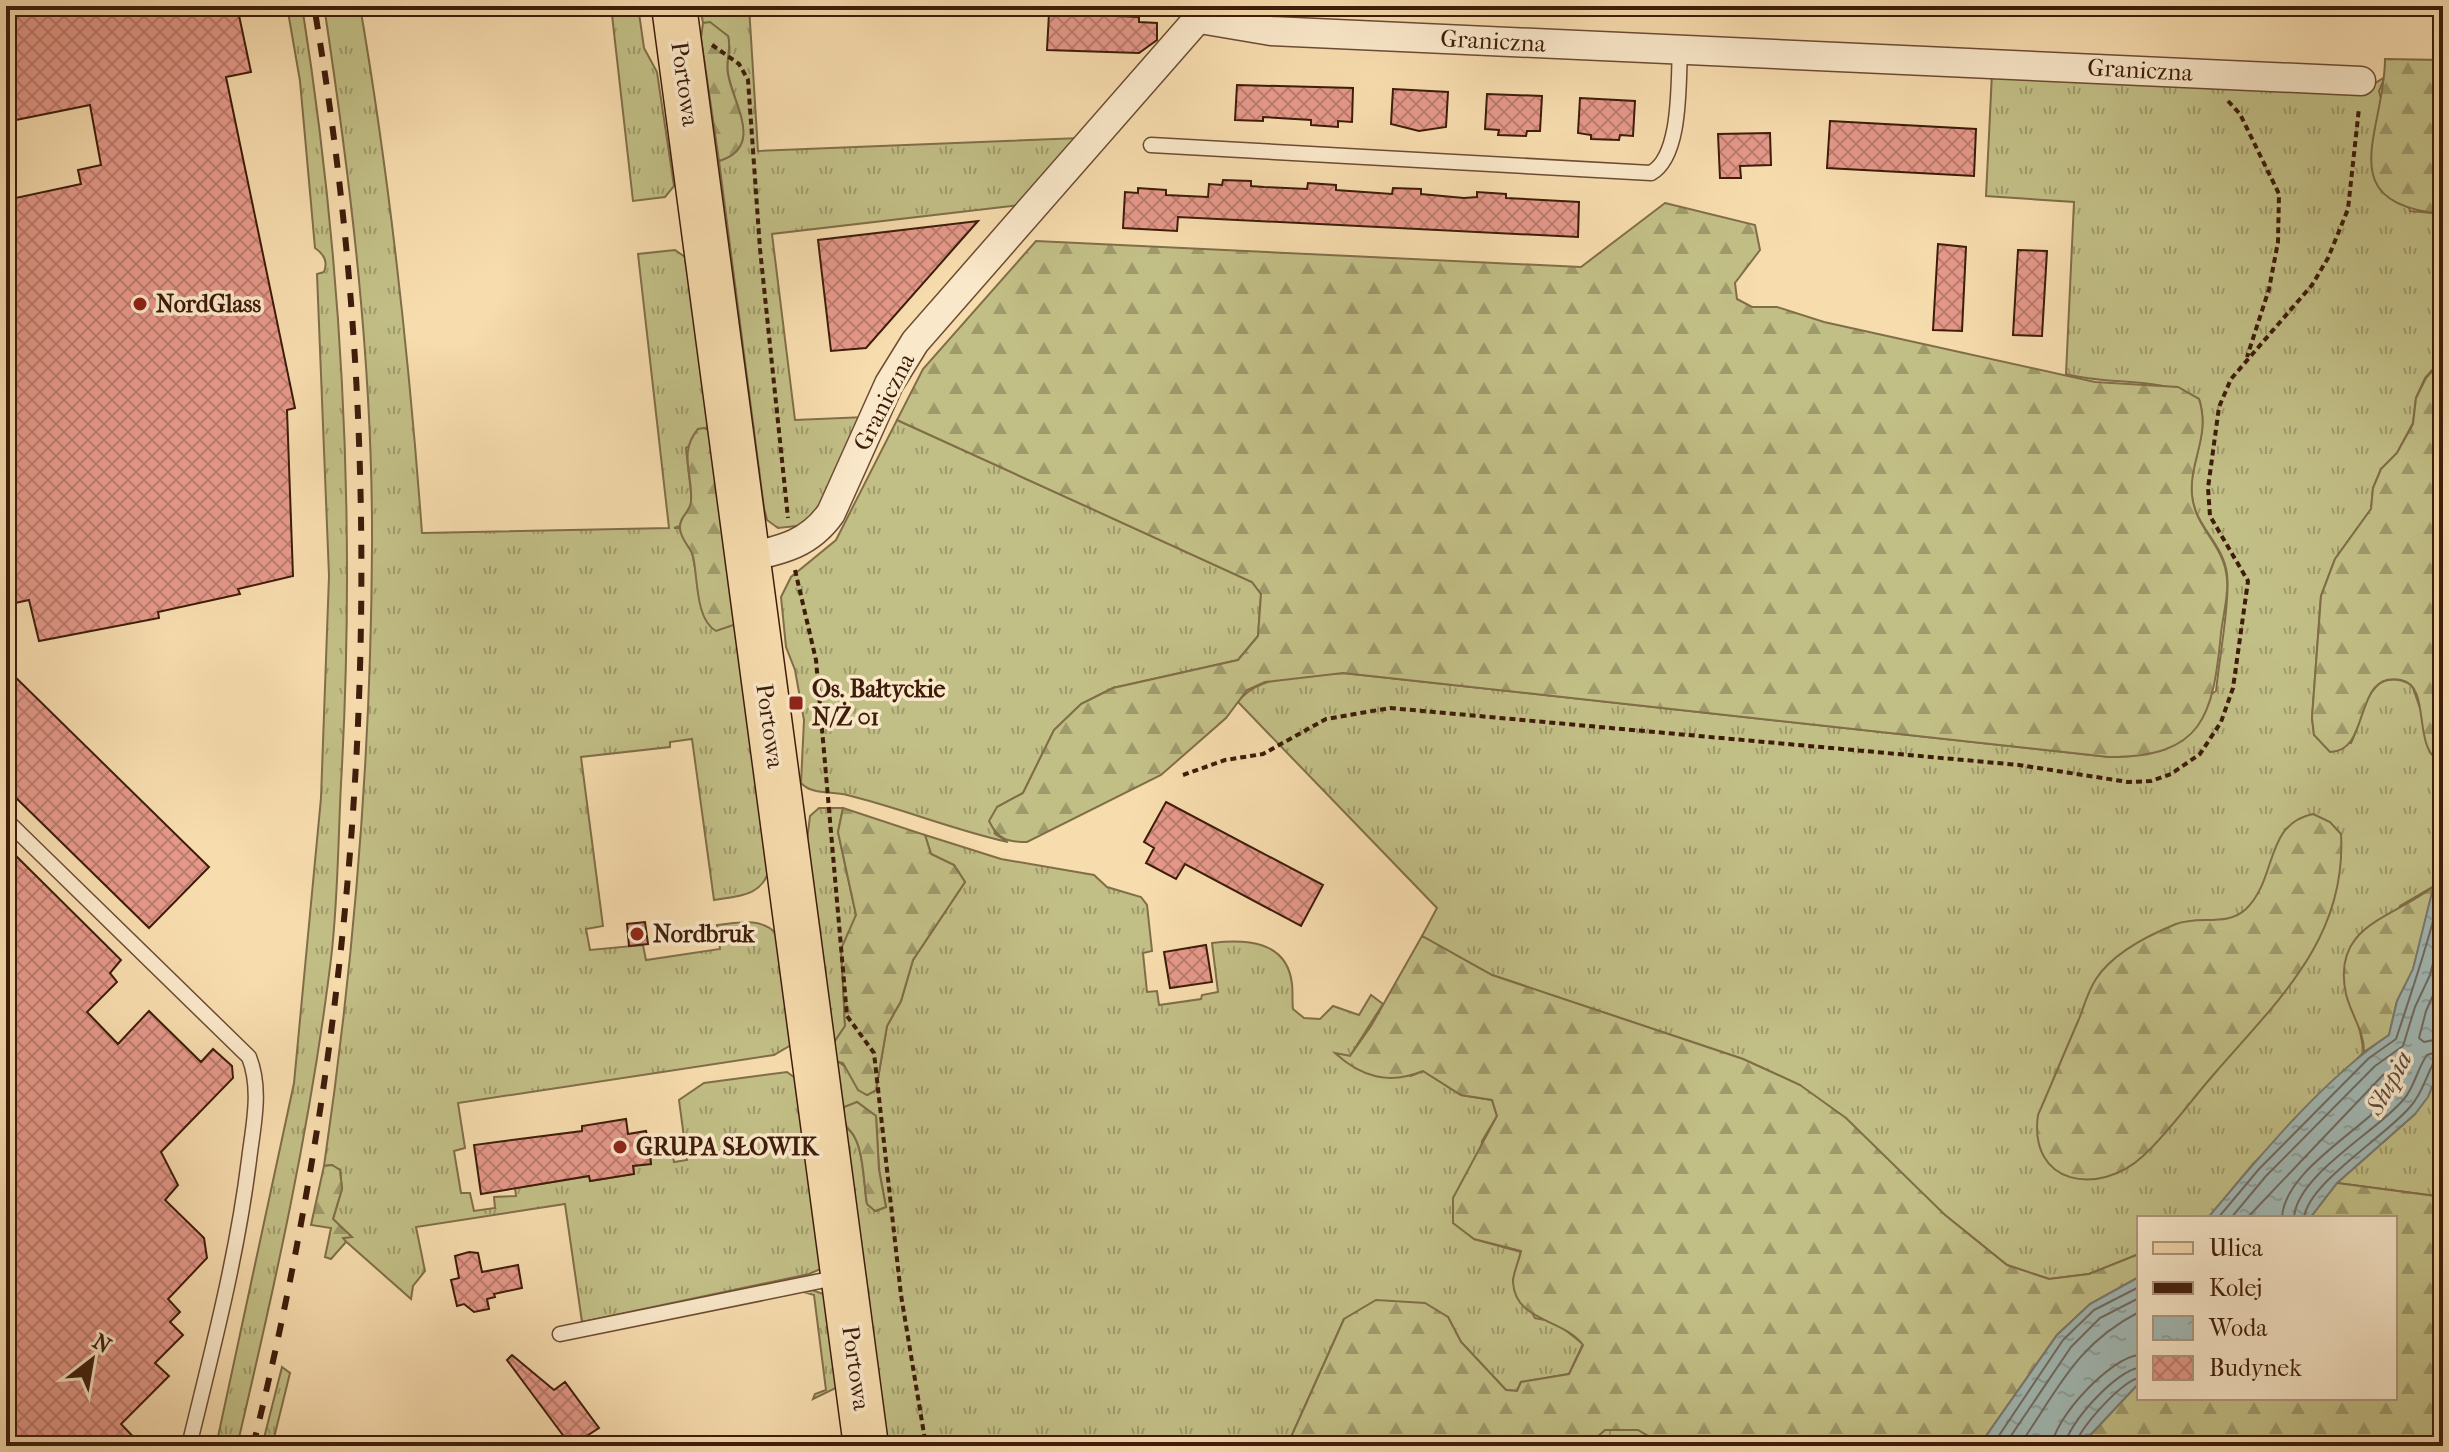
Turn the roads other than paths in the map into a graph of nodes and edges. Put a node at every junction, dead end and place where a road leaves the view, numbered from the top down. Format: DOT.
graph roads {
  1 [pos="674,6"];
  2 [pos="1205,13"];
  3 [pos="1680,49"];
  4 [pos="2361,81"];
  5 [pos="1151,145"];
  6 [pos="748,557"];
  7 [pos="6,820"];
  8 [pos="844,1277"];
  9 [pos="560,1334"];
  10 [pos="189,1446"];
  11 [pos="866,1446"];
  1 -- 6 [label="main road, Portowa"];
  2 -- 3 [label="street, Graniczna"];
  2 -- 6 [label="street, Graniczna"];
  3 -- 4 [label="street, Graniczna"];
  3 -- 5 [label="lane"];
  6 -- 8 [label="main road, Portowa"];
  7 -- 10 [label="lane"];
  8 -- 9 [label="lane"];
  8 -- 11 [label="main road, Portowa"];
}
